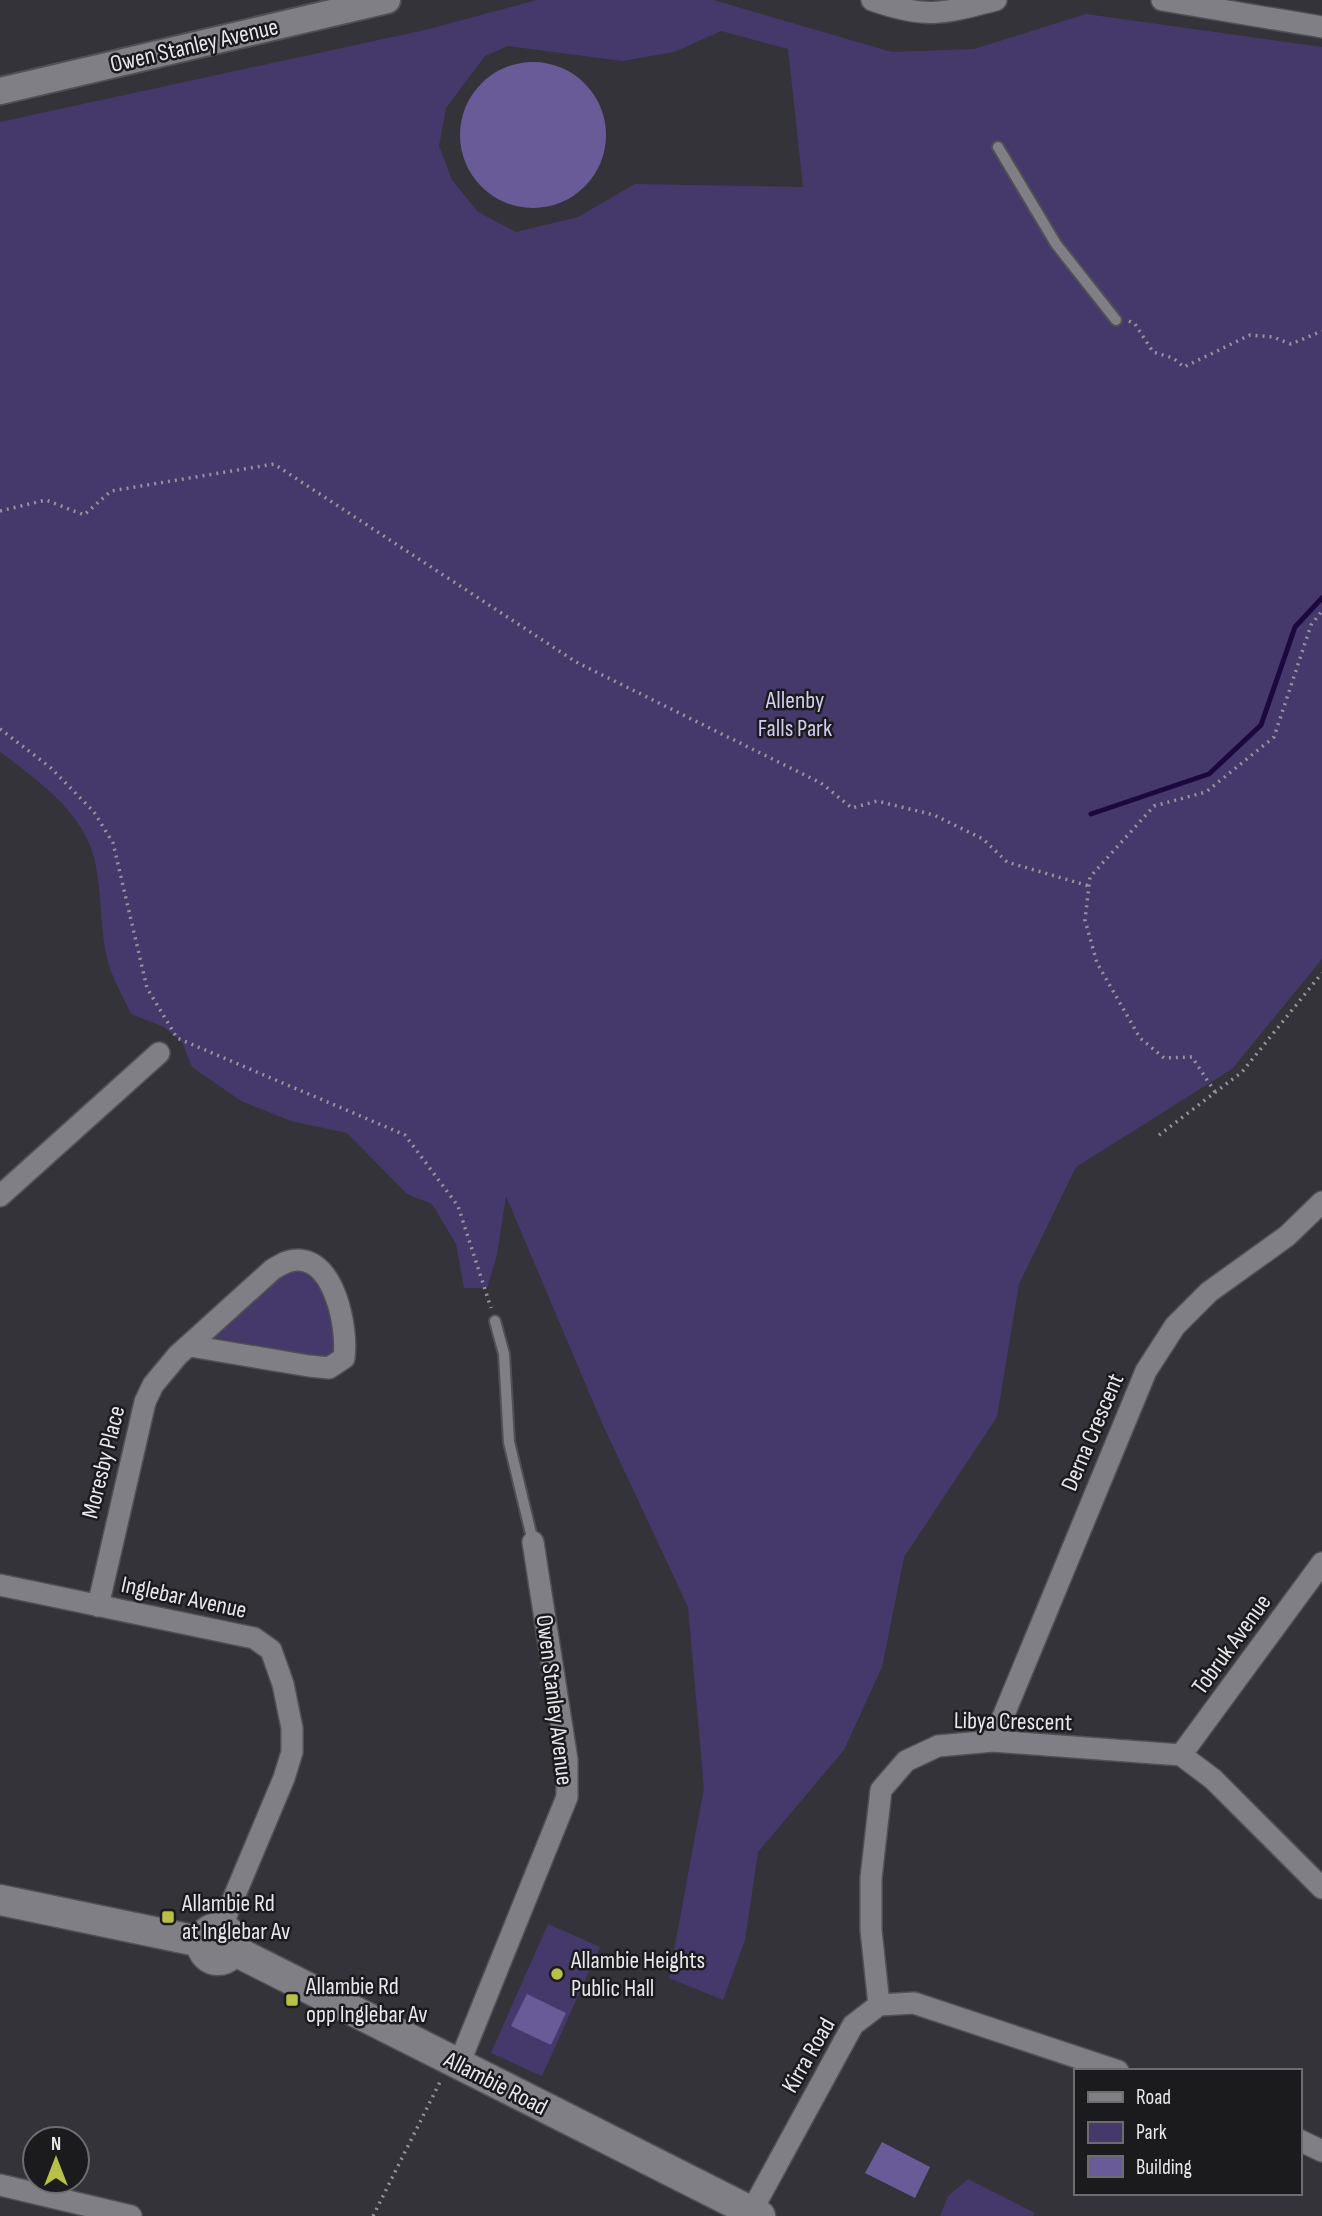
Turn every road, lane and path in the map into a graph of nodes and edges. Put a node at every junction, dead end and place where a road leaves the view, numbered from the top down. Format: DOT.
graph roads {
  1 [pos="387,0"];
  2 [pos="872,0"];
  3 [pos="996,0"];
  4 [pos="1162,0"];
  5 [pos="1217,5"];
  6 [pos="1322,27"];
  7 [pos="0,90"];
  8 [pos="998,147"];
  9 [pos="1116,320"];
  10 [pos="1322,331"];
  11 [pos="0,511"];
  12 [pos="1322,611"];
  13 [pos="0,729"];
  14 [pos="1089,886"];
  15 [pos="1322,973"];
  16 [pos="159,1053"];
  17 [pos="1215,1093"];
  18 [pos="1159,1135"];
  19 [pos="0,1196"];
  20 [pos="1322,1202"];
  21 [pos="495,1321"];
  22 [pos="190,1346"];
  23 [pos="533,1542"];
  24 [pos="1322,1563"];
  25 [pos="0,1585"];
  26 [pos="97,1606"];
  27 [pos="993,1741"];
  28 [pos="1181,1755"];
  29 [pos="1322,1888"];
  30 [pos="0,1900"];
  31 [pos="218,1940"];
  32 [pos="879,2005"];
  33 [pos="1112,2069"];
  34 [pos="450,2073"];
  35 [pos="1301,2141"];
  36 [pos="1322,2151"];
  37 [pos="0,2185"];
  38 [pos="756,2214"];
  39 [pos="131,2216"];
  40 [pos="373,2216"];
  1 -- 7 [label="street, Owen Stanley Avenue"];
  2 -- 3 [label="street"];
  4 -- 5 [label="street"];
  5 -- 6 [label="street"];
  8 -- 9 [label="lane"];
  9 -- 10 [label="path"];
  11 -- 14 [label="path"];
  12 -- 14 [label="path"];
  13 -- 21 [label="path"];
  14 -- 17 [label="path"];
  15 -- 17 [label="path"];
  16 -- 19 [label="street"];
  17 -- 18 [label="path"];
  20 -- 27 [label="street, Derna Crescent"];
  21 -- 23 [label="lane, Owen Stanley Avenue"];
  22 -- 22 [label="street, Moresby Place"];
  22 -- 26 [label="street, Moresby Place"];
  23 -- 34 [label="street, Owen Stanley Avenue"];
  24 -- 28 [label="street, Tobruk Avenue"];
  25 -- 26 [label="street, Inglebar Avenue"];
  26 -- 31 [label="street, Inglebar Avenue"];
  27 -- 28 [label="street, Libya Crescent"];
  27 -- 32 [label="street, Libya Crescent"];
  28 -- 29 [label="street"];
  30 -- 31 [label="main road, Allambie Road"];
  31 -- 34 [label="main road, Allambie Road"];
  32 -- 33 [label="street"];
  32 -- 38 [label="street, Kirra Road"];
  34 -- 38 [label="main road, Allambie Road"];
  34 -- 40 [label="path"];
  35 -- 36 [label="street"];
  37 -- 39 [label="street"];
}
